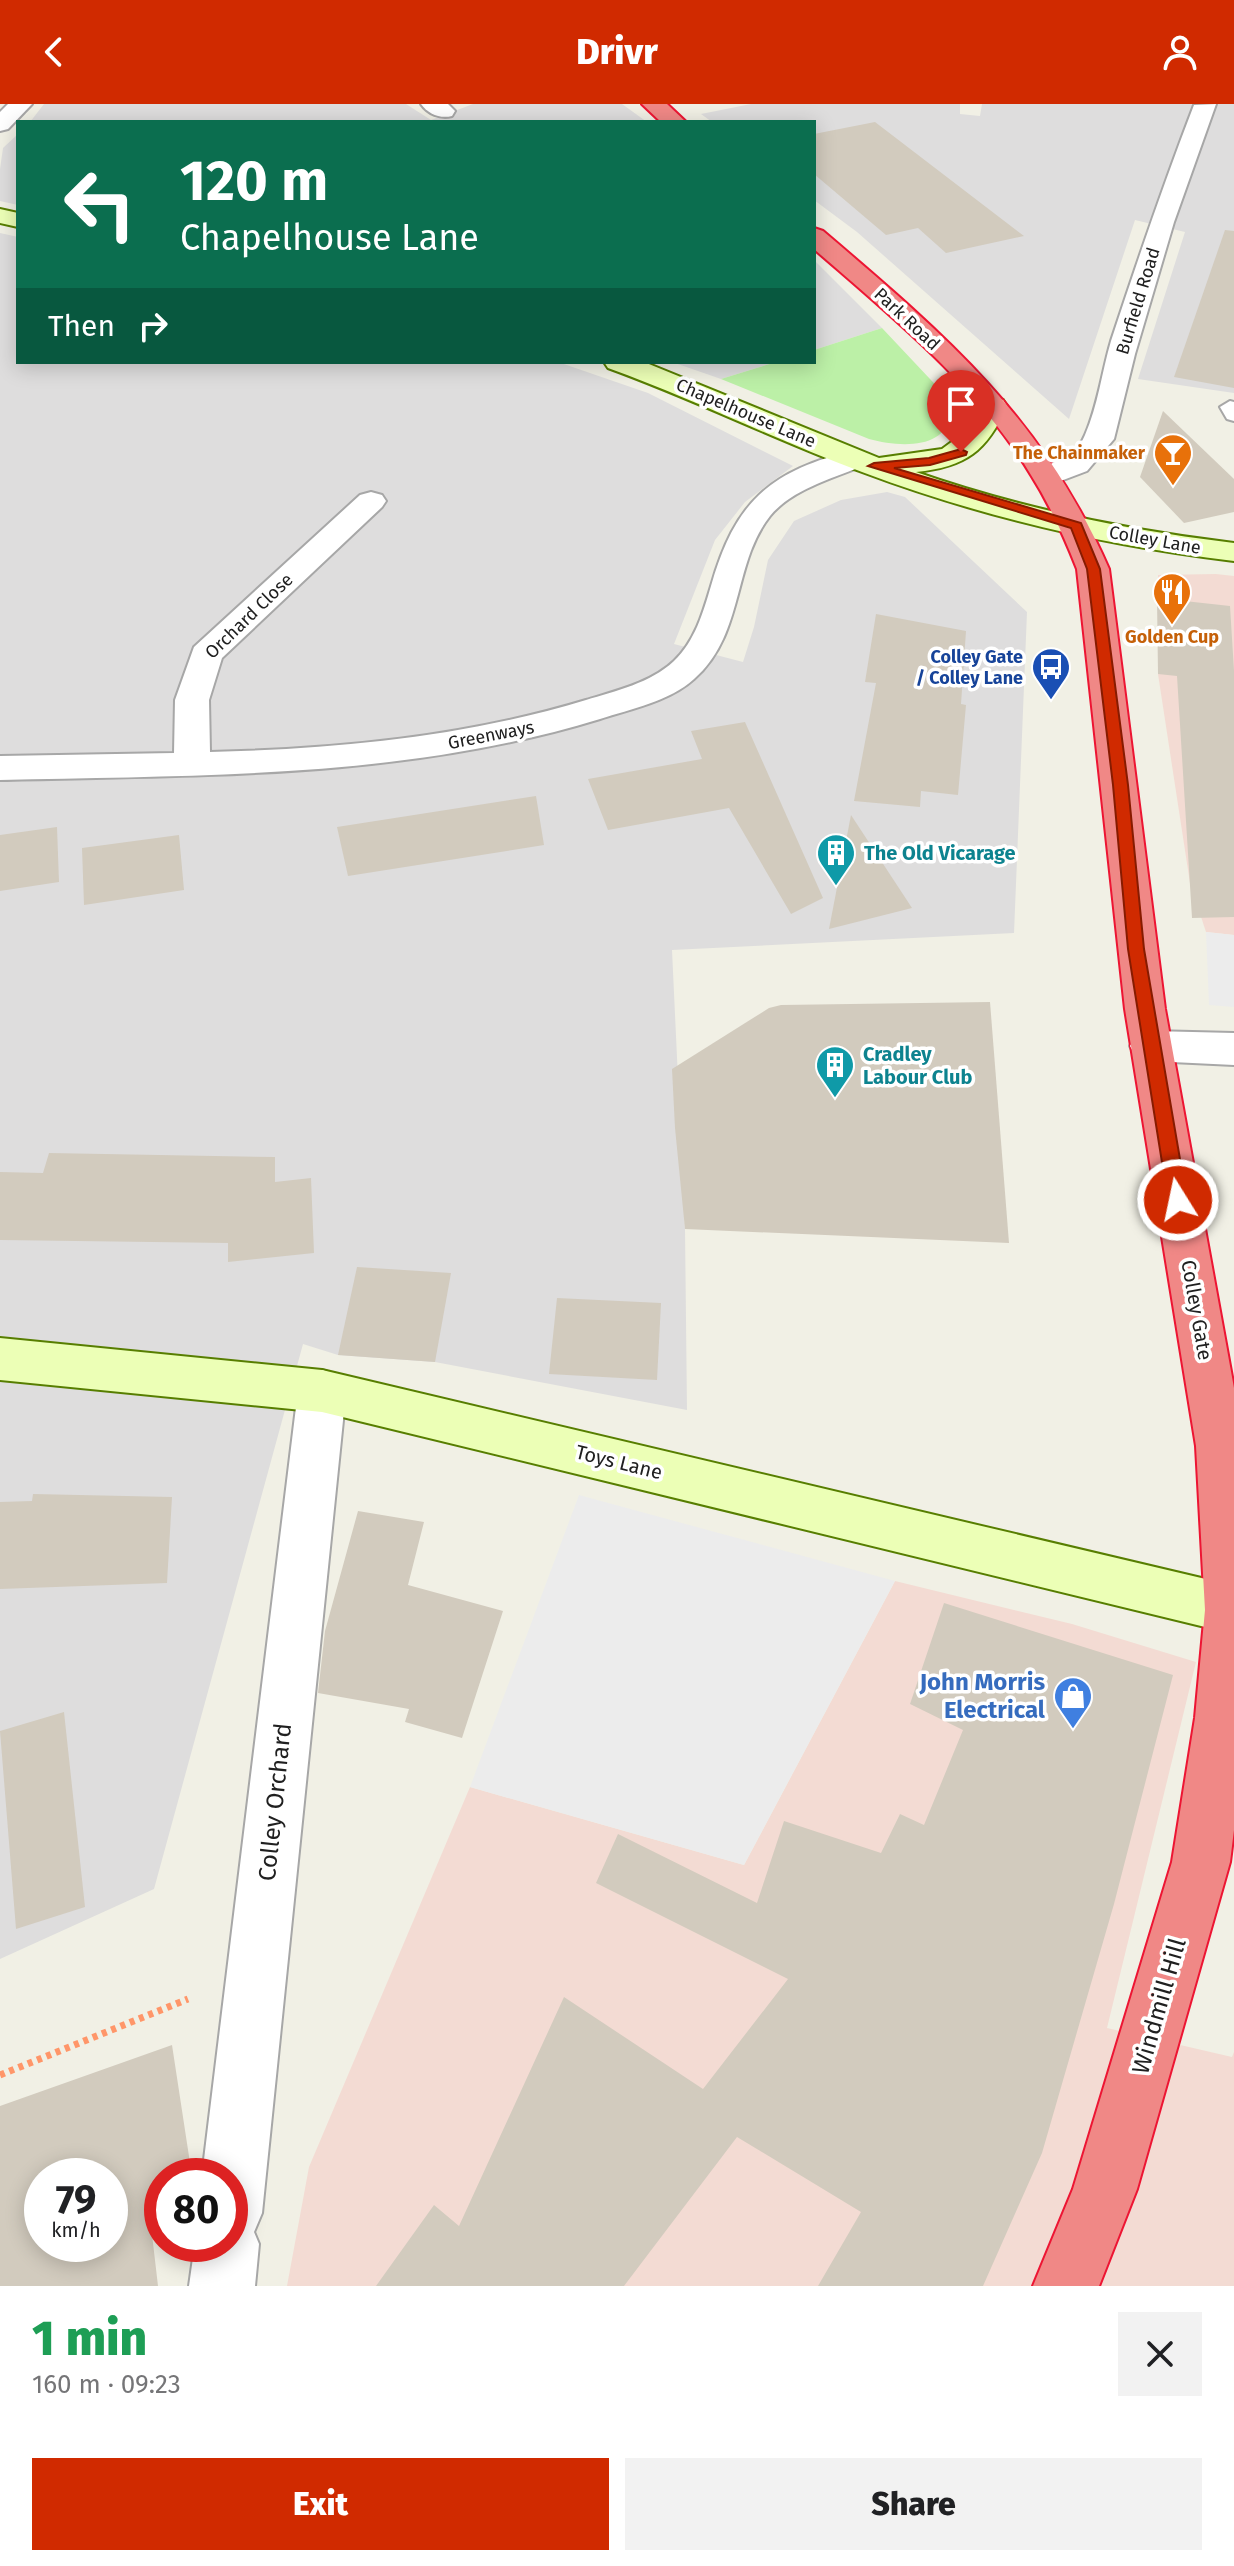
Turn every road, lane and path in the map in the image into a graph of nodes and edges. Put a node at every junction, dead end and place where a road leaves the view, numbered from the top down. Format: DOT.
graph roads {
  1 [pos="21,104"];
  2 [pos="653,104"];
  3 [pos="1201,105"];
  4 [pos="1234,110"];
  5 [pos="673,120"];
  6 [pos="0,124"];
  7 [pos="816,238"];
  8 [pos="624,364"];
  9 [pos="993,406"];
  10 [pos="864,463"];
  11 [pos="1050,476"];
  12 [pos="371,501"];
  13 [pos="1076,526"];
  14 [pos="1234,552"];
  15 [pos="192,762"];
  16 [pos="0,768"];
  17 [pos="1151,1046"];
  18 [pos="1234,1049"];
  19 [pos="0,1359"];
  20 [pos="322,1391"];
  21 [pos="1231,1610"];
  22 [pos="1228,1722"];
  23 [pos="256,1972"];
  24 [pos="0,2075"];
  25 [pos="236,2158"];
  26 [pos="225,2262"];
  27 [pos="222,2286"];
  28 [pos="1066,2286"];
  1 -- 6 [label="street"];
  2 -- 5 [label="highway"];
  3 -- 4 [label="street"];
  3 -- 11 [label="street, Burfield Road"];
  7 -- 9 [label="highway, Park Road"];
  8 -- 10 [label="street, Chapelhouse Lane"];
  9 -- 10 [label="street, Chapelhouse Lane"];
  9 -- 11 [label="highway, Park Road"];
  10 -- 13 [label="street, Chapelhouse Lane"];
  10 -- 15 [label="street, Greenways"];
  11 -- 13 [label="highway, Park Road"];
  12 -- 15 [label="street, Orchard Close"];
  13 -- 14 [label="street, Colley Lane"];
  13 -- 17 [label="highway, Colley Gate"];
  15 -- 16 [label="street, Greenways"];
  17 -- 18 [label="street"];
  17 -- 21 [label="highway, Colley Gate"];
  19 -- 20 [label="street, Toys Lane"];
  20 -- 21 [label="street, Toys Lane"];
  20 -- 23 [label="street, Colley Orchard"];
  21 -- 22 [label="highway, Colley Gate"];
  22 -- 28 [label="highway, Windmill Hill"];
  23 -- 24 [label="path"];
  23 -- 25 [label="street, Colley Orchard"];
  26 -- 27 [label="street"];
}
